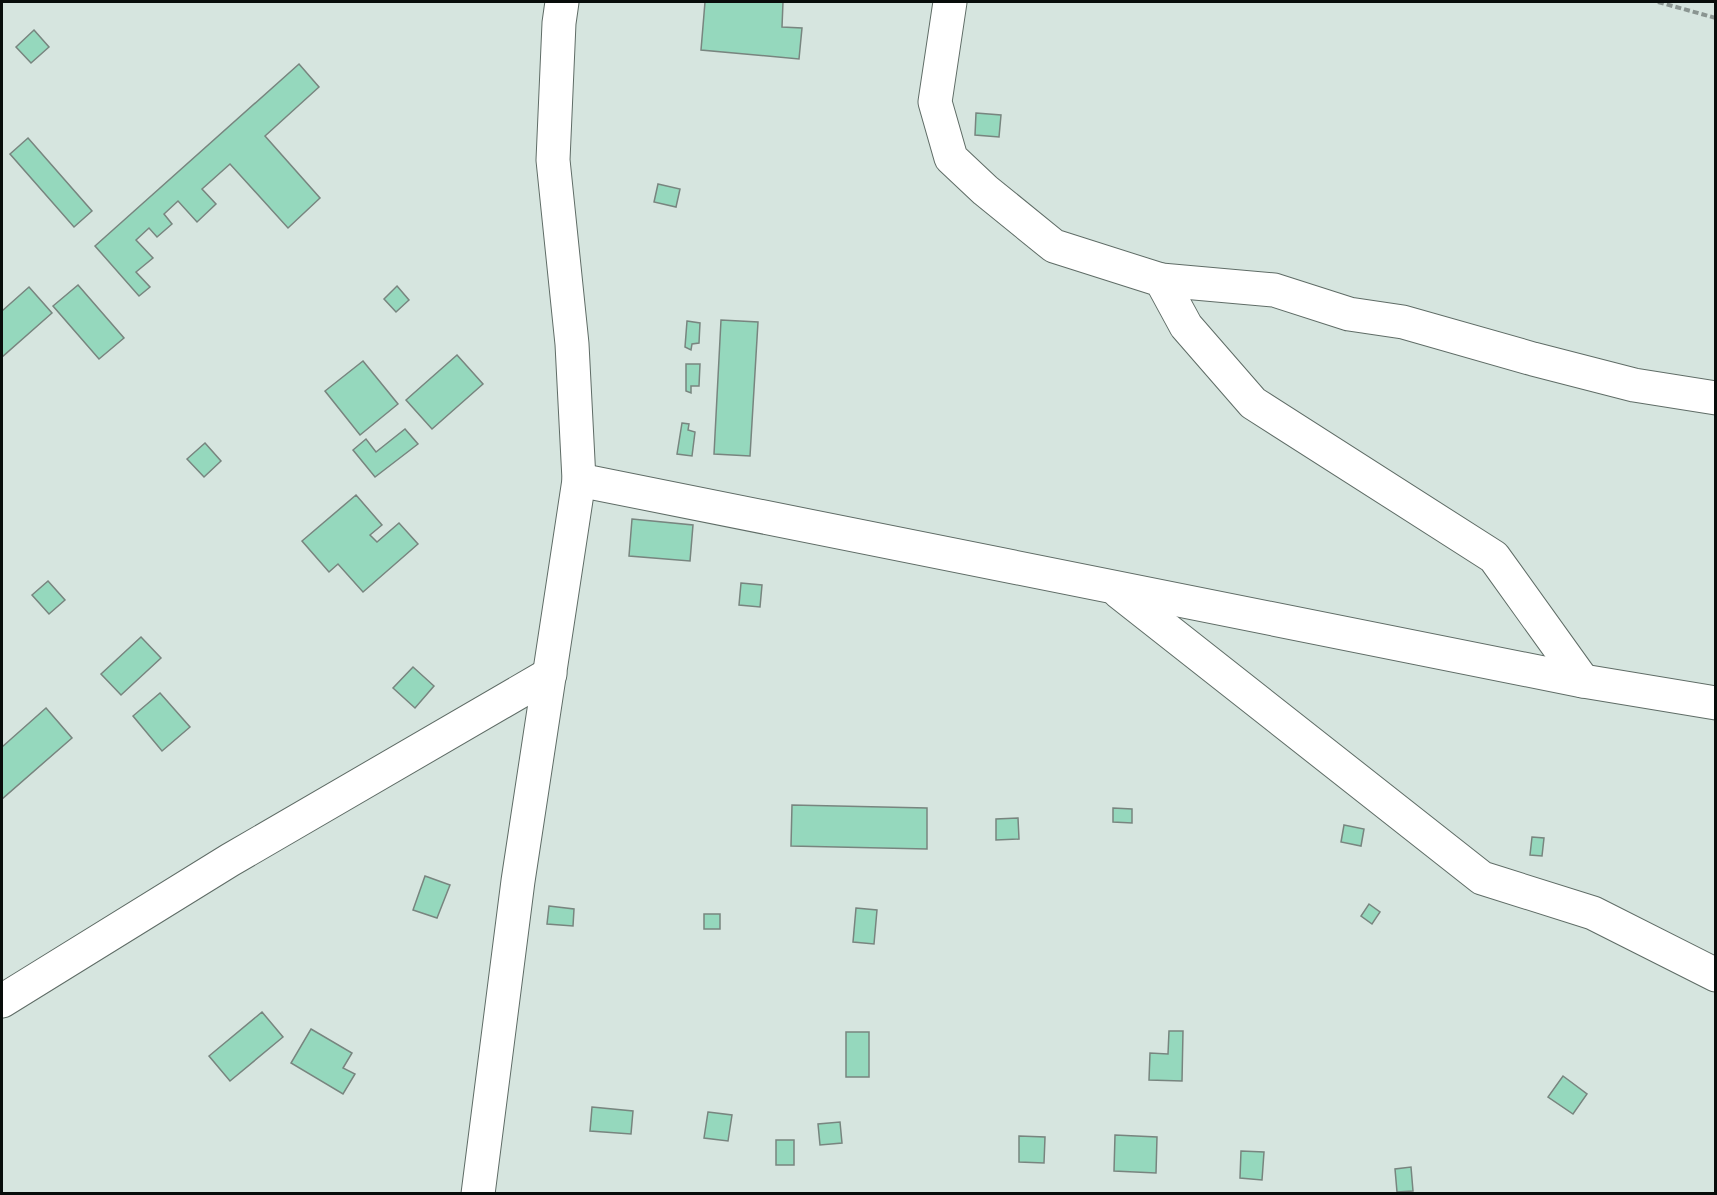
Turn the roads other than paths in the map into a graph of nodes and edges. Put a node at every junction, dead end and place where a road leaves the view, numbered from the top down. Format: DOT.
graph roads {
  1 [pos="562,2"];
  2 [pos="950,2"];
  3 [pos="1161,280"];
  4 [pos="1716,398"];
  5 [pos="579,480"];
  6 [pos="1113,587"];
  7 [pos="550,674"];
  8 [pos="1583,681"];
  9 [pos="1716,703"];
  10 [pos="1716,975"];
  11 [pos="2,1001"];
  12 [pos="478,1194"];
  1 -- 5 [label="street"];
  2 -- 3 [label="street"];
  3 -- 4 [label="street"];
  3 -- 8 [label="street"];
  5 -- 6 [label="street"];
  5 -- 7 [label="street"];
  6 -- 8 [label="street"];
  6 -- 10 [label="street"];
  7 -- 11 [label="street"];
  7 -- 12 [label="street"];
  8 -- 9 [label="street"];
}
